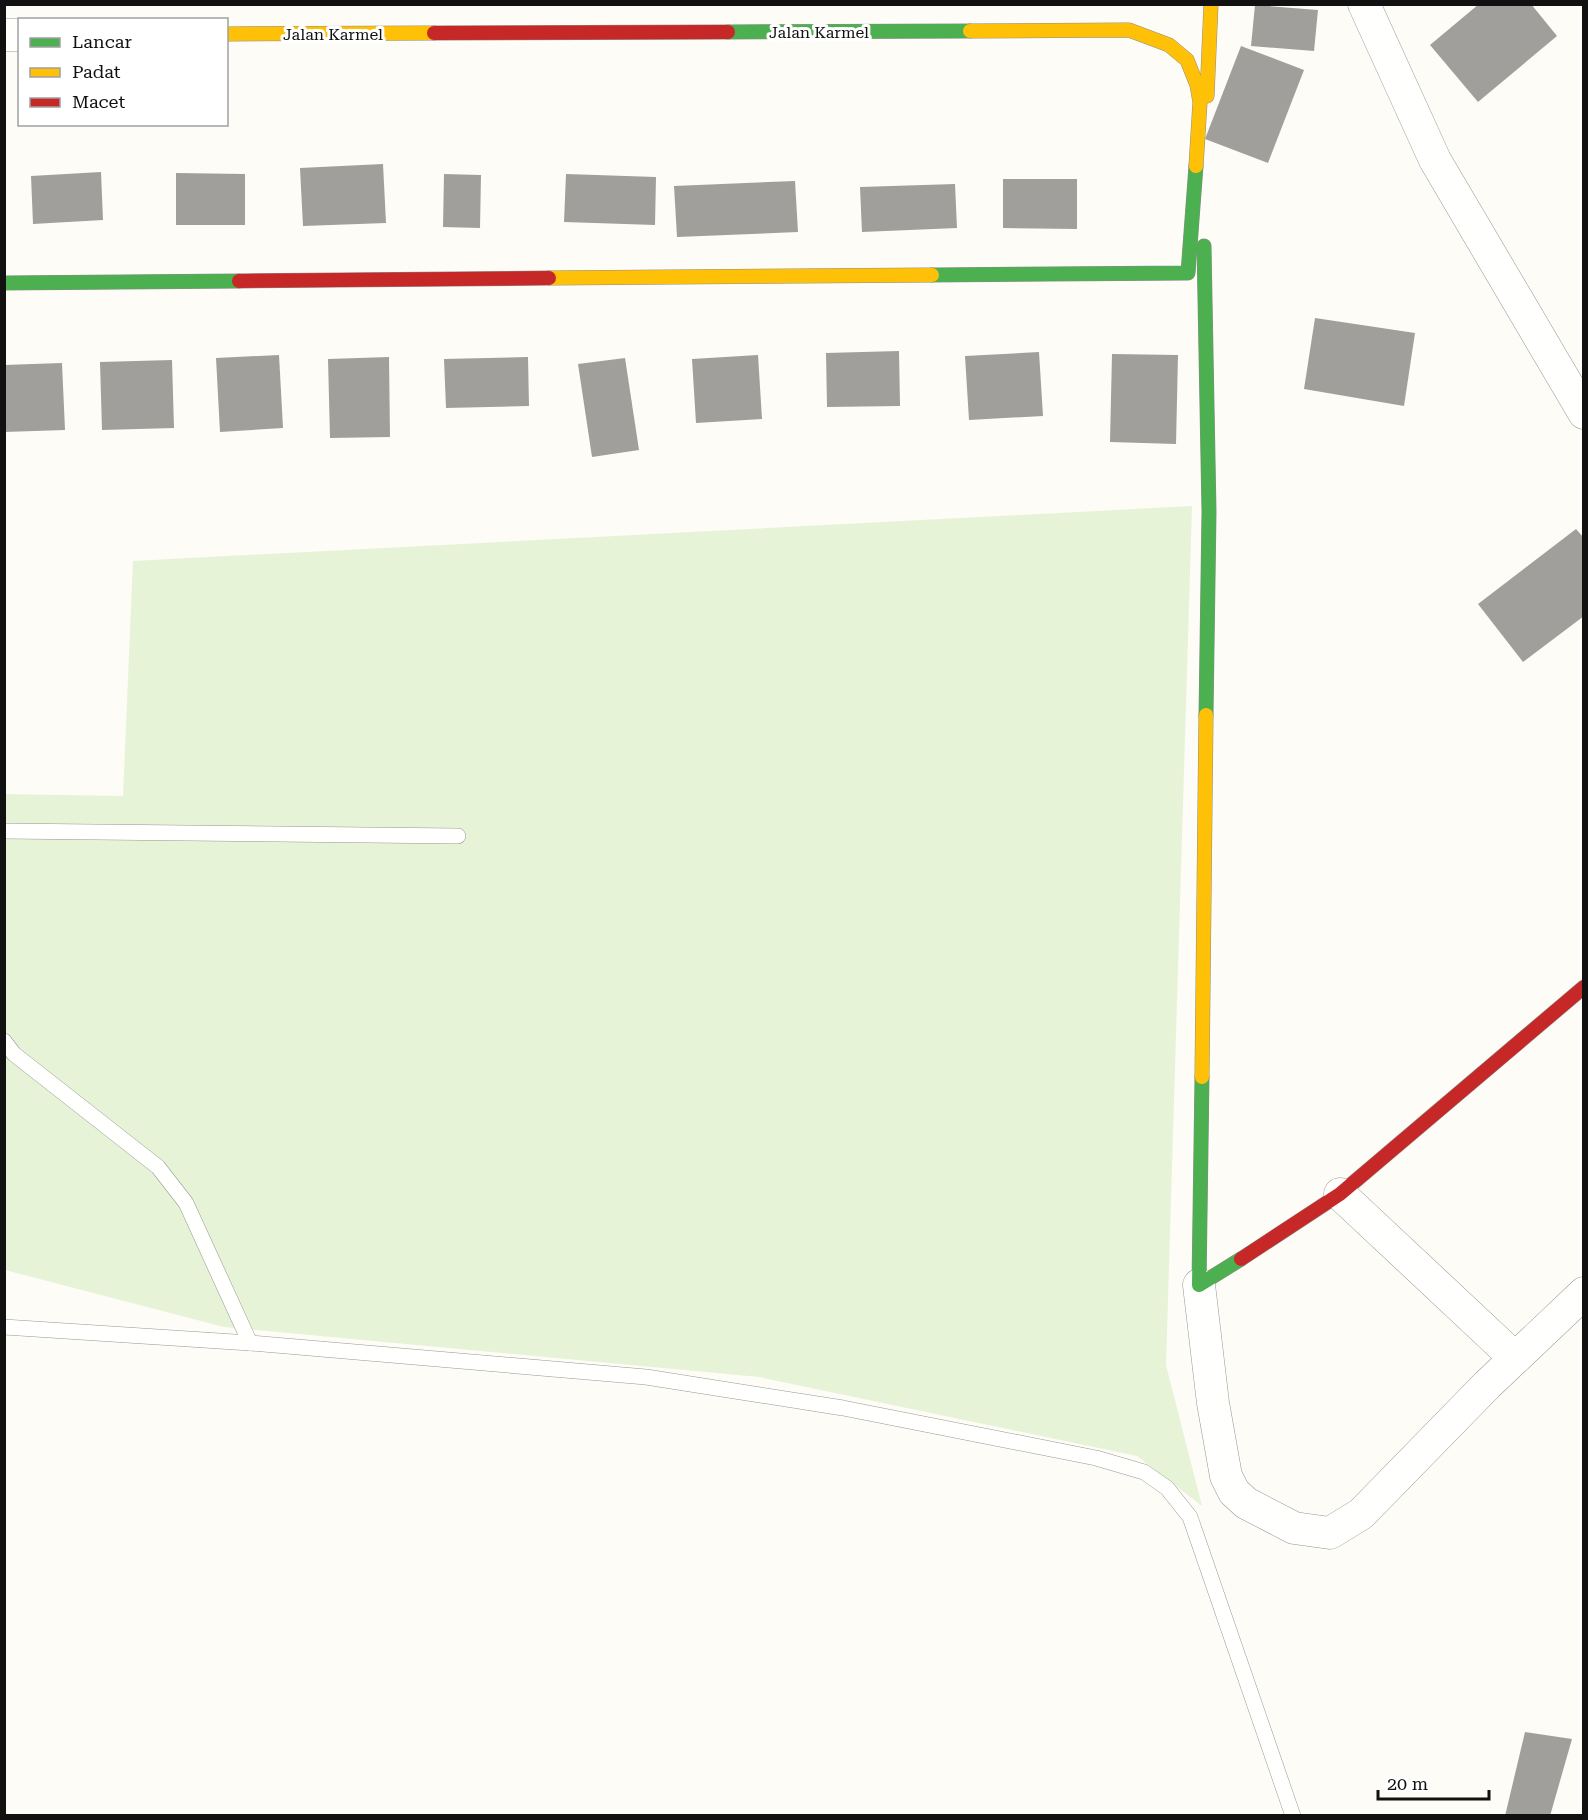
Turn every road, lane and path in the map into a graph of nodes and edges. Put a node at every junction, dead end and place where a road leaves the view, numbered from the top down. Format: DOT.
graph roads {
  1 [pos="1211,4"];
  2 [pos="1364,4"];
  3 [pos="228,34"];
  4 [pos="4,282"];
  5 [pos="1584,413"];
  6 [pos="4,831"];
  7 [pos="458,836"];
  8 [pos="1584,987"];
  9 [pos="4,1041"];
  10 [pos="1340,1194"];
  11 [pos="1199,1285"];
  12 [pos="1584,1293"];
  13 [pos="4,1327"];
  14 [pos="250,1343"];
  15 [pos="1515,1358"];
  16 [pos="1293,1815"];
  1 -- 11 [label="street"];
  2 -- 5 [label="street"];
  3 -- 4 [label="street, Jalan Karmel"];
  6 -- 7 [label="lane"];
  8 -- 10 [label="street"];
  9 -- 14 [label="lane"];
  10 -- 11 [label="street"];
  10 -- 15 [label="street"];
  11 -- 15 [label="street"];
  12 -- 15 [label="street"];
  13 -- 14 [label="lane"];
  14 -- 16 [label="lane"];
}
